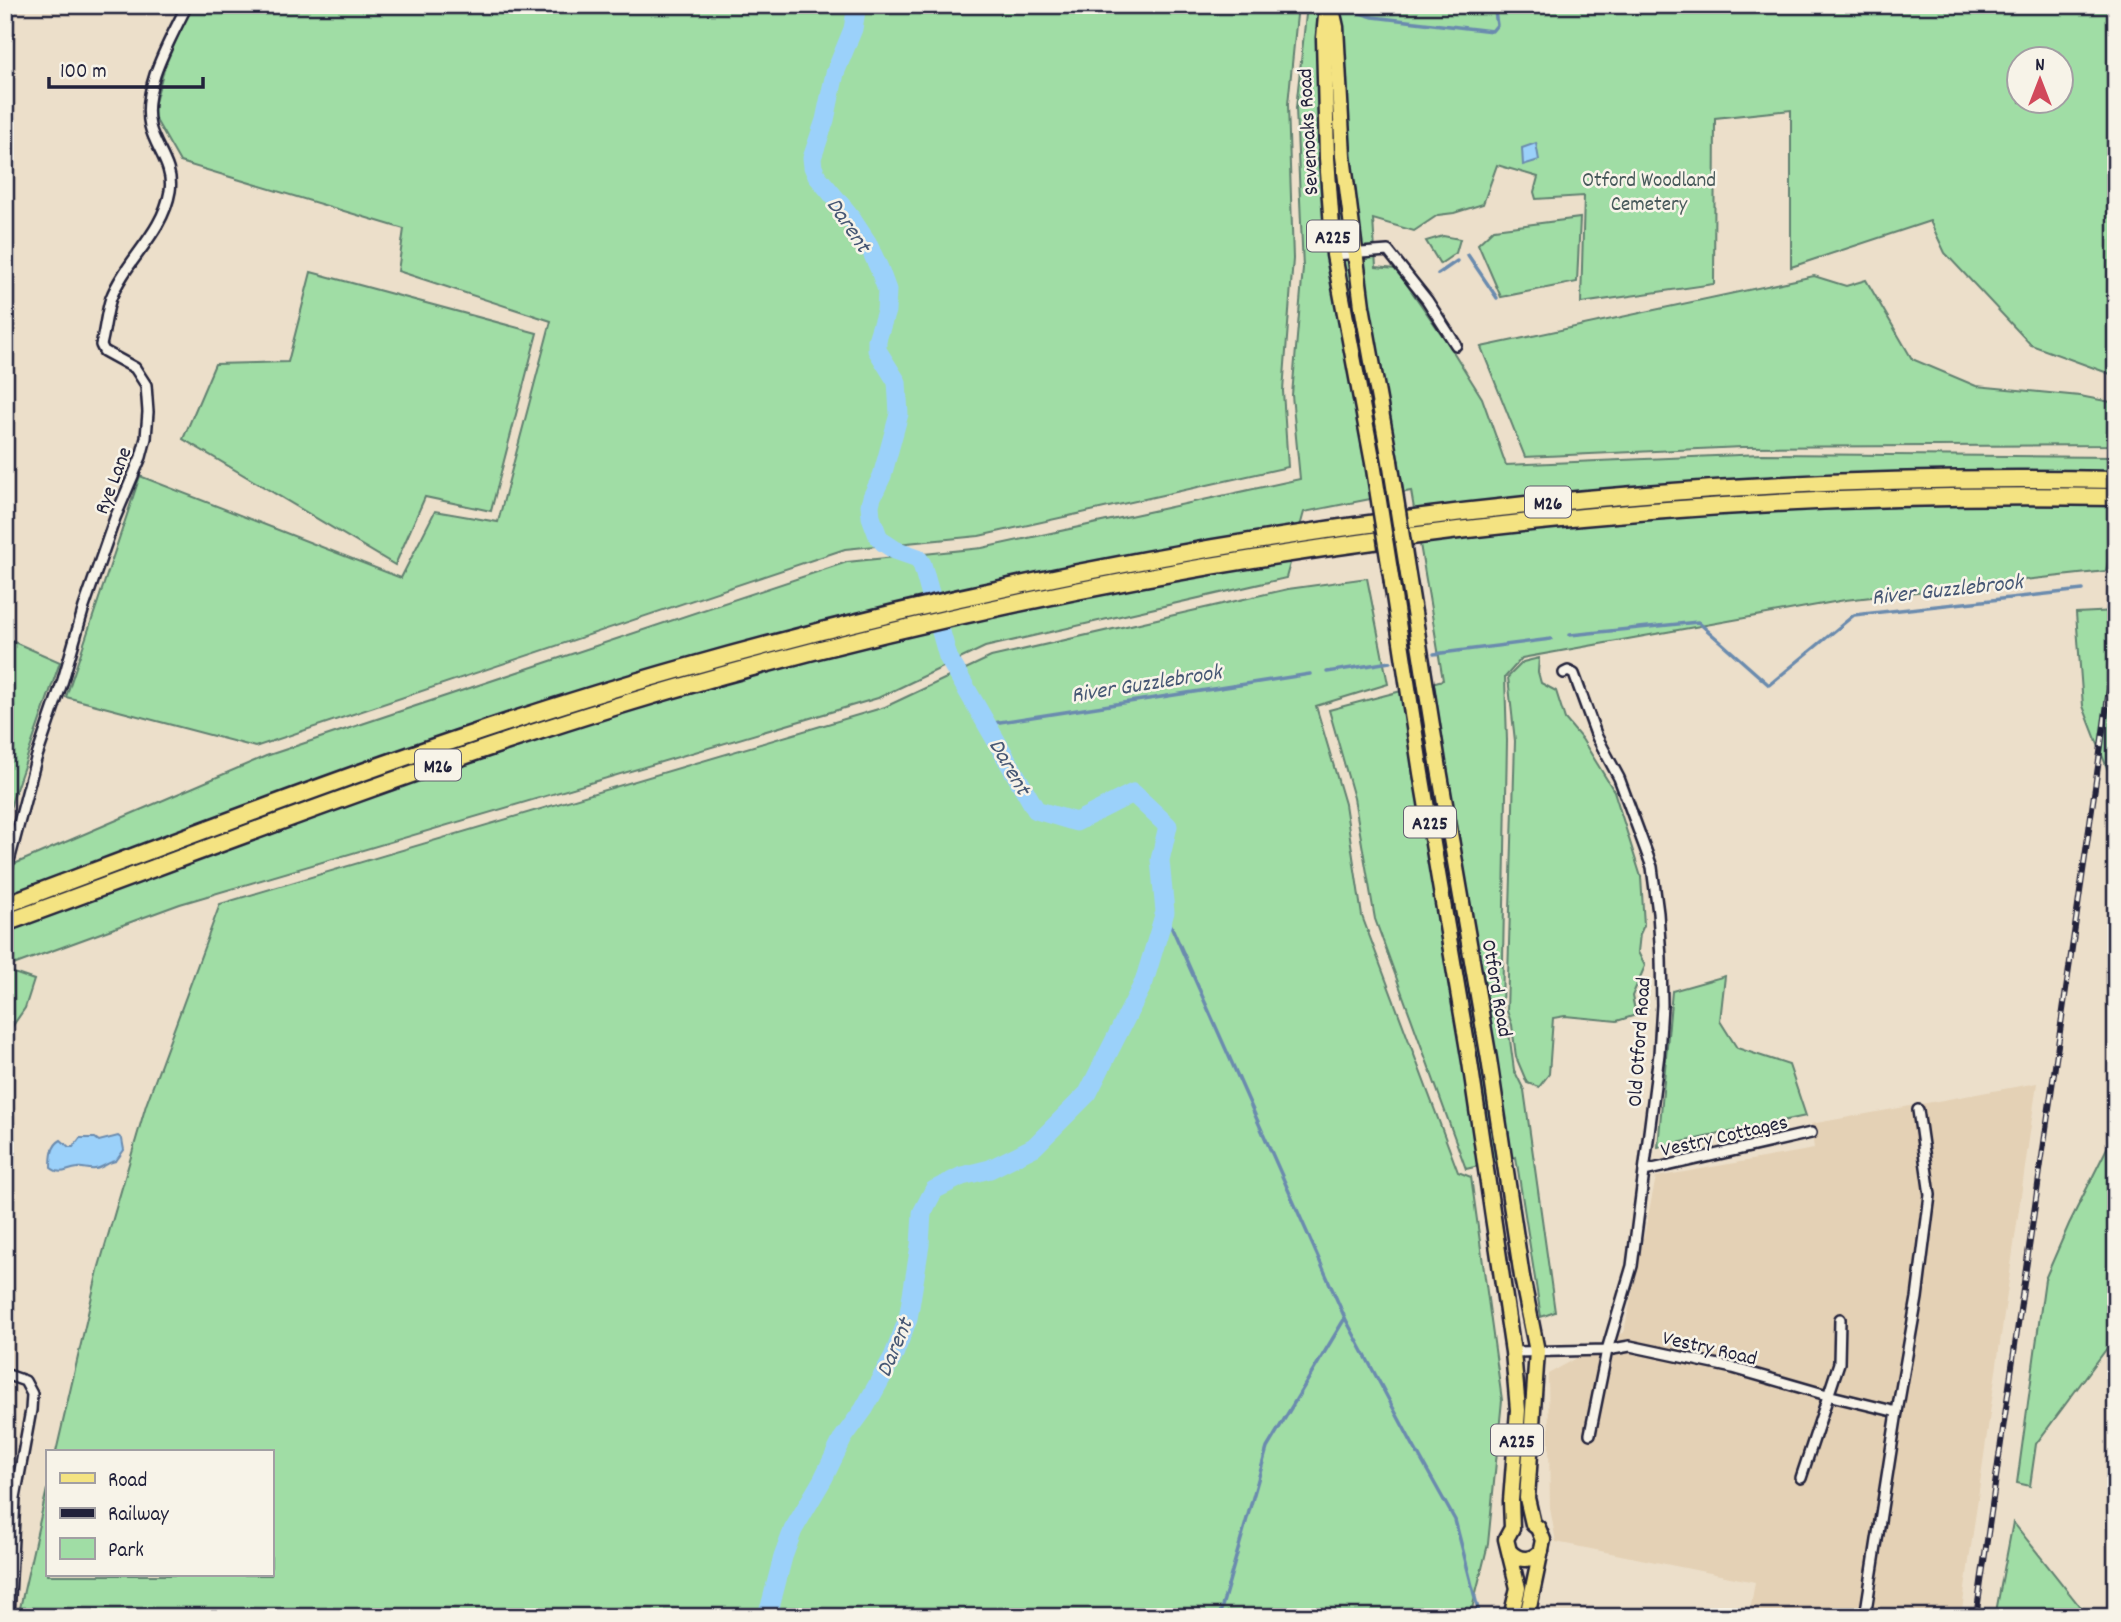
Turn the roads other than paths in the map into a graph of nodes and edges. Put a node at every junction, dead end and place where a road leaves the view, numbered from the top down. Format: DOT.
graph roads {
  1 [pos="187,5"];
  2 [pos="1329,5"];
  3 [pos="1355,254"];
  4 [pos="1335,255"];
  5 [pos="1456,345"];
  6 [pos="1390,461"];
  7 [pos="1373,463"];
  8 [pos="2116,480"];
  9 [pos="2116,497"];
  10 [pos="1564,673"];
  11 [pos="5,876"];
  12 [pos="5,905"];
  13 [pos="10,921"];
  14 [pos="1918,1110"];
  15 [pos="1811,1133"];
  16 [pos="1644,1171"];
  17 [pos="1840,1319"];
  18 [pos="1606,1350"];
  19 [pos="1537,1351"];
  20 [pos="1513,1352"];
  21 [pos="5,1374"];
  22 [pos="1827,1395"];
  23 [pos="1897,1412"];
  24 [pos="1590,1434"];
  25 [pos="1801,1478"];
  26 [pos="1533,1524"];
  27 [pos="1512,1528"];
  28 [pos="1541,1551"];
  29 [pos="1510,1552"];
  30 [pos="9,1617"];
  31 [pos="1511,1617"];
  32 [pos="1527,1617"];
  33 [pos="1865,1617"];
  1 -- 11 [label="street, Rye Lane"];
  2 -- 3 [label="main road, Sevenoaks Road / A225"];
  2 -- 4 [label="main road, Sevenoaks Road / A225"];
  3 -- 4 [label="street"];
  3 -- 5 [label="street"];
  3 -- 6 [label="main road, Sevenoaks Road / A225"];
  4 -- 7 [label="main road, Sevenoaks Road / A225"];
  6 -- 19 [label="main road, Otford Road / A225, bridge"];
  7 -- 20 [label="main road, Otford Road / A225, bridge"];
  8 -- 12 [label="highway, M26"];
  9 -- 13 [label="highway, M26"];
  10 -- 16 [label="street, Old Otford Road"];
  14 -- 23 [label="street"];
  15 -- 16 [label="street, Vestry Cottages"];
  16 -- 18 [label="street, Old Otford Road"];
  17 -- 22 [label="street"];
  18 -- 19 [label="street, Vestry Road"];
  18 -- 22 [label="street, Vestry Road"];
  18 -- 24 [label="street, Old Otford Road"];
  19 -- 20 [label="street, Vestry Road"];
  19 -- 26 [label="main road, Otford Road / A225"];
  20 -- 27 [label="main road, Otford Road / A225"];
  21 -- 30 [label="street"];
  22 -- 23 [label="street, Vestry Road"];
  22 -- 25 [label="street"];
  23 -- 33 [label="street"];
  26 -- 27 [label="main road"];
  26 -- 28 [label="main road, Otford Road / A225"];
  27 -- 29 [label="main road, Otford Road / A225"];
  28 -- 29 [label="main road"];
  28 -- 32 [label="main road, Otford Road / A225"];
  29 -- 31 [label="main road, Otford Road / A225"];
}
